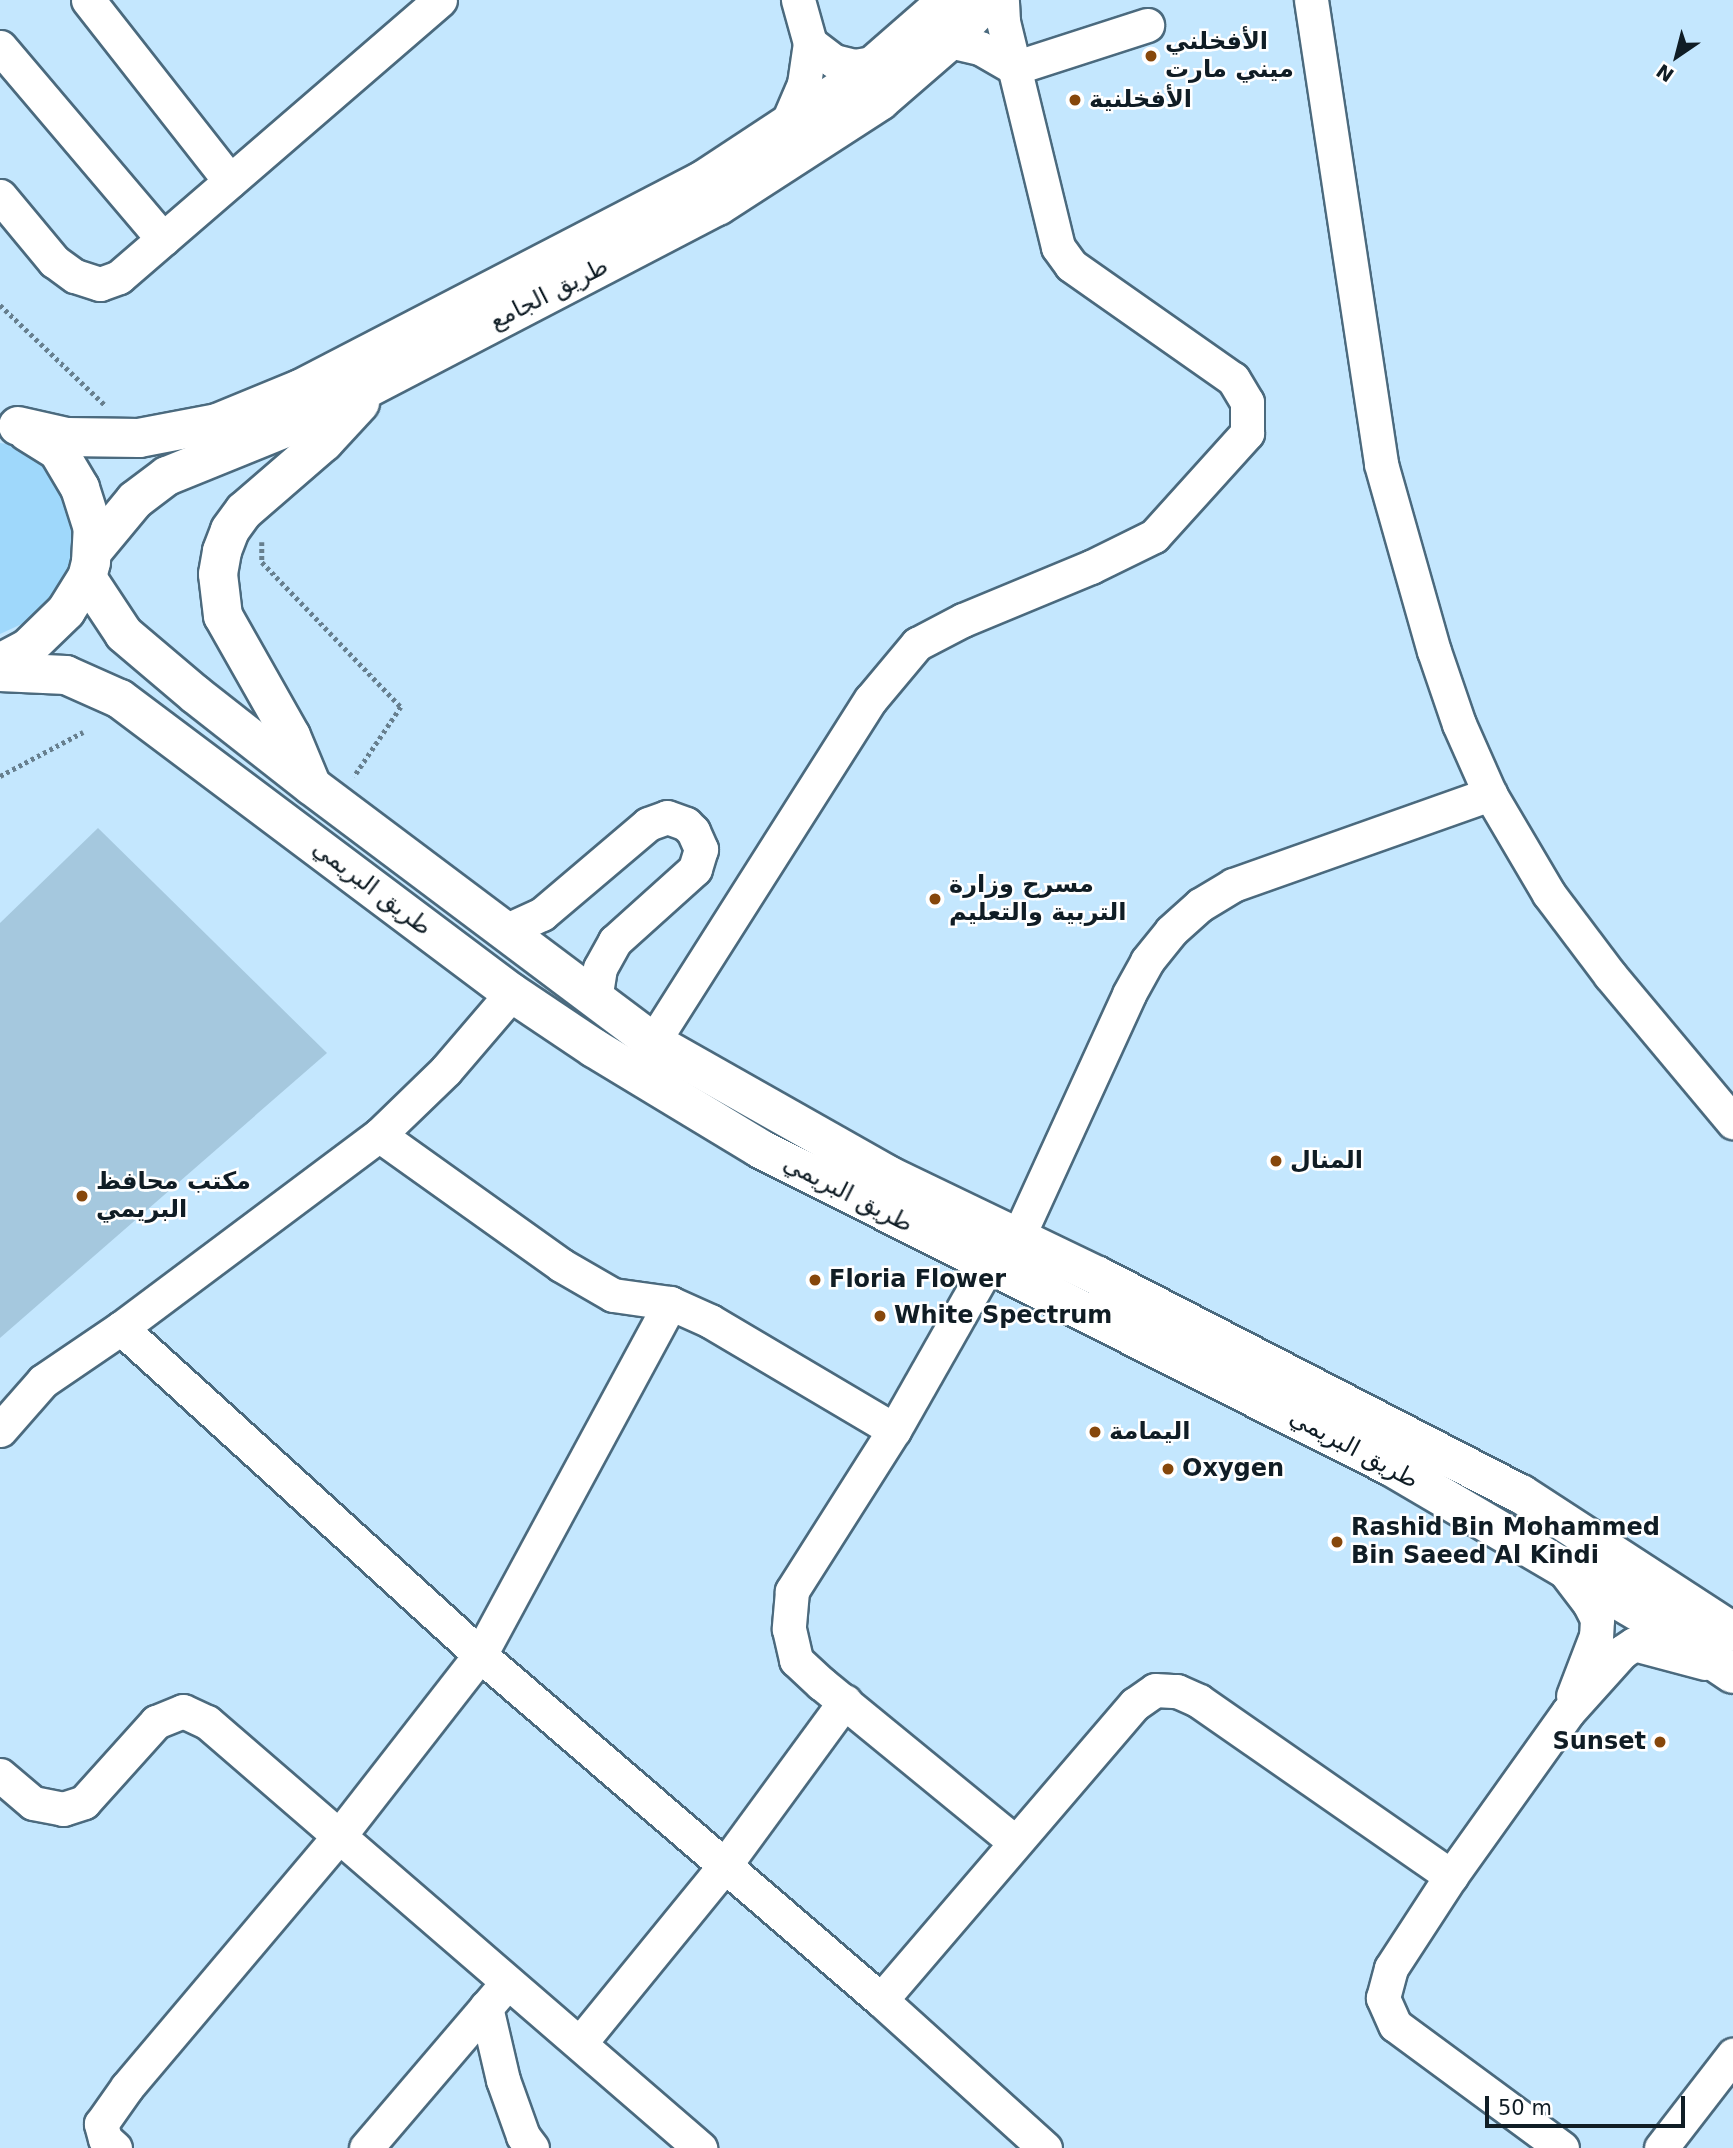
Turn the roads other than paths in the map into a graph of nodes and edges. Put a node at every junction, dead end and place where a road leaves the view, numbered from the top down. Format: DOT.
graph roads {
  1 [pos="88,0"];
  2 [pos="440,0"];
  3 [pos="798,0"];
  4 [pos="948,0"];
  5 [pos="989,0"];
  6 [pos="1002,0"];
  7 [pos="1311,0"];
  8 [pos="1147,25"];
  9 [pos="949,41"];
  10 [pos="810,43"];
  11 [pos="0,47"];
  12 [pos="879,62"];
  13 [pos="1014,68"];
  14 [pos="786,126"];
  15 [pos="230,181"];
  16 [pos="0,196"];
  17 [pos="163,239"];
  18 [pos="375,385"];
  19 [pos="9,424"];
  20 [pos="89,565"];
  21 [pos="0,663"];
  22 [pos="0,673"];
  23 [pos="1490,794"];
  24 [pos="323,795"];
  25 [pos="505,931"];
  26 [pos="512,993"];
  27 [pos="595,998"];
  28 [pos="653,1042"];
  29 [pos="1733,1122"];
  30 [pos="379,1135"];
  31 [pos="1018,1237"];
  32 [pos="989,1263"];
  33 [pos="670,1303"];
  34 [pos="121,1328"];
  35 [pos="0,1430"];
  36 [pos="894,1430"];
  37 [pos="1561,1567"];
  38 [pos="1731,1629"];
  39 [pos="481,1655"];
  40 [pos="1733,1674"];
  41 [pos="845,1702"];
  42 [pos="1568,1712"];
  43 [pos="0,1774"];
  44 [pos="339,1836"];
  45 [pos="1015,1842"];
  46 [pos="725,1865"];
  47 [pos="1451,1876"];
  48 [pos="496,1995"];
  49 [pos="881,2000"];
  50 [pos="580,2043"];
  51 [pos="1733,2055"];
  52 [pos="115,2148"];
  53 [pos="366,2148"];
  54 [pos="532,2148"];
  55 [pos="700,2148"];
  56 [pos="1045,2148"];
  57 [pos="1562,2148"];
  58 [pos="1661,2148"];
  1 -- 15 [label="street"];
  2 -- 15 [label="street"];
  3 -- 10 [label="street"];
  4 -- 12 [label="main road, طريق الجامع"];
  5 -- 9 [label="main road, طريق الجامع"];
  6 -- 13 [label="street"];
  7 -- 23 [label="street"];
  8 -- 13 [label="street"];
  9 -- 13 [label="street"];
  9 -- 18 [label="main road, طريق الجامع"];
  10 -- 12 [label="street"];
  10 -- 14 [label="street"];
  11 -- 17 [label="street"];
  12 -- 14 [label="main road, طريق الجامع"];
  13 -- 28 [label="street"];
  14 -- 19 [label="main road, طريق الجامع"];
  15 -- 17 [label="street"];
  16 -- 17 [label="street"];
  18 -- 20 [label="main road, طريق الجامع"];
  18 -- 24 [label="main road"];
  19 -- 20 [label="main road"];
  20 -- 21 [label="main road, طريق الجامع"];
  20 -- 24 [label="main road, طريق البريمي"];
  22 -- 26 [label="main road, طريق البريمي"];
  23 -- 29 [label="street"];
  23 -- 31 [label="street"];
  24 -- 25 [label="main road, طريق البريمي"];
  25 -- 27 [label="main road, طريق البريمي"];
  25 -- 27 [label="street"];
  26 -- 30 [label="street"];
  26 -- 32 [label="main road, طريق البريمي"];
  27 -- 28 [label="main road, طريق البريمي"];
  28 -- 31 [label="main road, طريق البريمي"];
  30 -- 33 [label="street"];
  30 -- 34 [label="street"];
  31 -- 38 [label="main road, طريق البريمي"];
  32 -- 36 [label="street"];
  32 -- 37 [label="main road, طريق البريمي"];
  33 -- 36 [label="street"];
  33 -- 39 [label="street"];
  34 -- 35 [label="street"];
  34 -- 39 [label="street"];
  36 -- 41 [label="street"];
  37 -- 40 [label="main road, طريق البريمي"];
  37 -- 42 [label="street"];
  39 -- 44 [label="street"];
  39 -- 46 [label="street"];
  40 -- 42 [label="street"];
  41 -- 45 [label="street"];
  41 -- 46 [label="street"];
  42 -- 47 [label="street"];
  43 -- 44 [label="street"];
  44 -- 48 [label="street"];
  44 -- 52 [label="street"];
  45 -- 47 [label="street"];
  45 -- 49 [label="street"];
  46 -- 49 [label="street"];
  46 -- 50 [label="street"];
  47 -- 57 [label="street"];
  48 -- 50 [label="street"];
  48 -- 53 [label="street"];
  48 -- 54 [label="street"];
  49 -- 56 [label="street"];
  50 -- 55 [label="street"];
  51 -- 58 [label="street"];
}
